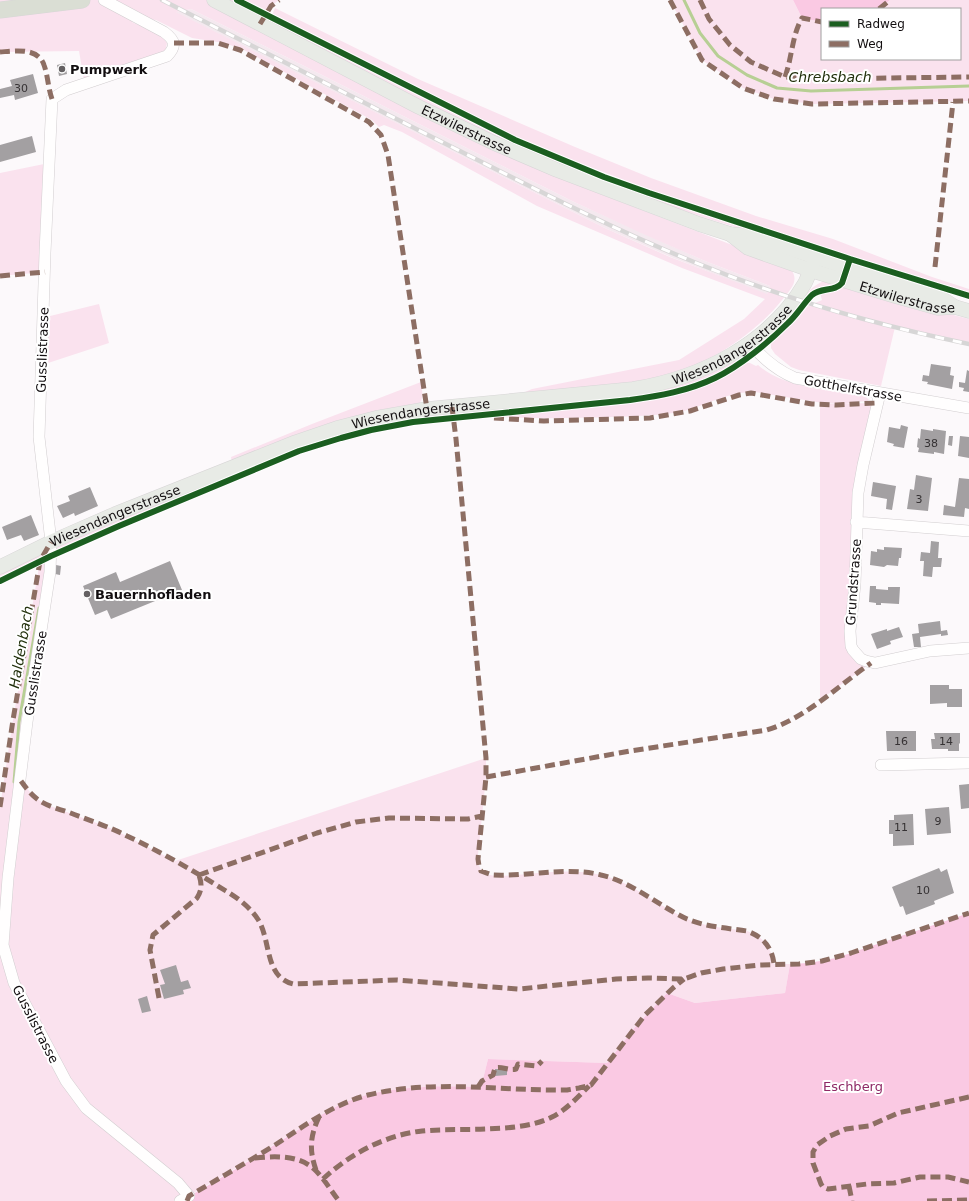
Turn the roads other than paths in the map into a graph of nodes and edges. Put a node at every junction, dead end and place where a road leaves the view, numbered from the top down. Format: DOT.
graph roads {
  1 [pos="82,0"];
  2 [pos="104,0"];
  3 [pos="218,2"];
  4 [pos="0,10"];
  5 [pos="813,264"];
  6 [pos="969,311"];
  7 [pos="749,342"];
  8 [pos="880,393"];
  9 [pos="969,408"];
  10 [pos="856,522"];
  11 [pos="969,531"];
  12 [pos="52,542"];
  13 [pos="0,567"];
  14 [pos="969,648"];
  15 [pos="969,763"];
  16 [pos="881,765"];
  17 [pos="184,1199"];
  1 -- 4 [label="highway"];
  2 -- 12 [label="street, Gusslistrasse"];
  3 -- 5 [label="main road, Etzwilerstrasse"];
  5 -- 6 [label="main road, Etzwilerstrasse"];
  5 -- 7 [label="main road, Wiesendangerstrasse"];
  7 -- 8 [label="street, Gotthelfstrasse"];
  7 -- 12 [label="main road, Wiesendangerstrasse"];
  8 -- 9 [label="street, Gotthelfstrasse"];
  8 -- 10 [label="street, Grundstrasse"];
  10 -- 11 [label="street"];
  10 -- 14 [label="street, Grundstrasse"];
  12 -- 13 [label="main road, Wiesendangerstrasse"];
  12 -- 17 [label="street, Gusslistrasse"];
  15 -- 16 [label="street"];
}
